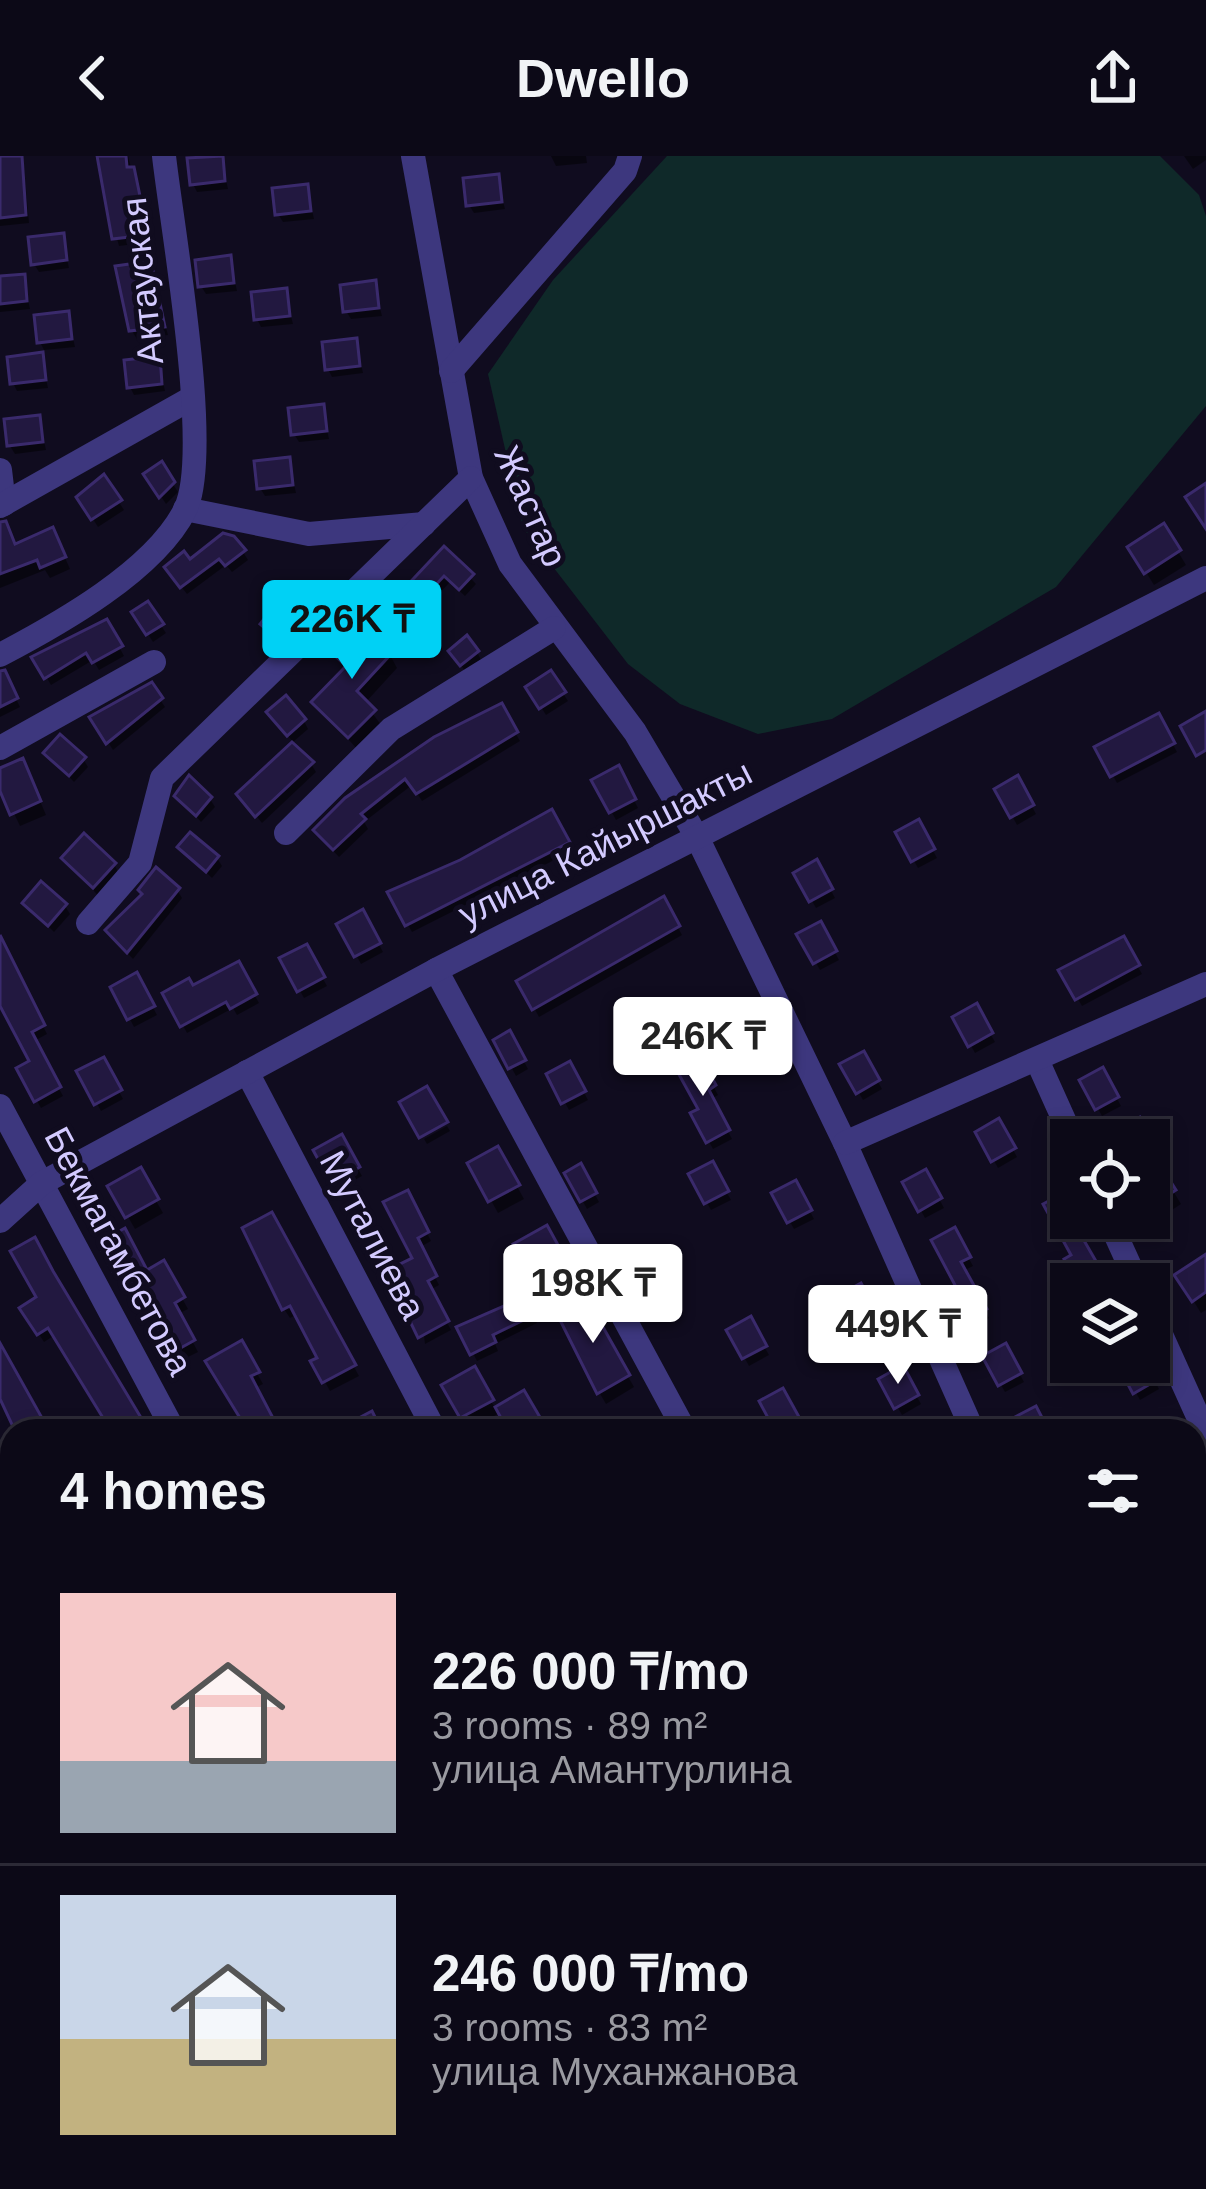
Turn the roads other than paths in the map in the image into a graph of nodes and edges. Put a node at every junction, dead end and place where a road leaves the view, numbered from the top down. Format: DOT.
graph roads {
  1 [pos="164,156"];
  2 [pos="413,156"];
  3 [pos="630,156"];
  4 [pos="452,371"];
  5 [pos="190,399"];
  6 [pos="0,470"];
  7 [pos="471,478"];
  8 [pos="2,505"];
  9 [pos="185,509"];
  10 [pos="424,524"];
  11 [pos="1206,578"];
  12 [pos="554,628"];
  13 [pos="0,655"];
  14 [pos="154,662"];
  15 [pos="0,748"];
  16 [pos="286,833"];
  17 [pos="697,837"];
  18 [pos="88,923"];
  19 [pos="436,970"];
  20 [pos="1206,984"];
  21 [pos="1037,1060"];
  22 [pos="247,1072"];
  23 [pos="0,1106"];
  24 [pos="1064,1119"];
  25 [pos="845,1143"];
  26 [pos="43,1183"];
  27 [pos="0,1222"];
  28 [pos="1170,1354"];
  29 [pos="168,1419"];
  30 [pos="429,1419"];
  31 [pos="679,1419"];
  32 [pos="968,1419"];
  33 [pos="1199,1419"];
  1 -- 5 [label="street, Актауская"];
  2 -- 4 [label="street, Жастар"];
  3 -- 4 [label="street"];
  4 -- 7 [label="street, Жастар"];
  5 -- 8 [label="street"];
  5 -- 9 [label="street, Актауская"];
  6 -- 8 [label="street"];
  7 -- 10 [label="street"];
  7 -- 12 [label="street, Жастар"];
  9 -- 10 [label="street"];
  9 -- 13 [label="street"];
  10 -- 18 [label="street"];
  11 -- 17 [label="street, улица Кайыршакты"];
  12 -- 16 [label="street"];
  12 -- 17 [label="street, Жастар"];
  14 -- 15 [label="street"];
  17 -- 19 [label="street, улица Кайыршакты"];
  17 -- 25 [label="street, Жастар"];
  19 -- 22 [label="street, улица Кайыршакты"];
  19 -- 31 [label="street"];
  20 -- 21 [label="street"];
  21 -- 24 [label="street"];
  21 -- 25 [label="street"];
  22 -- 26 [label="street, улица Кайыршакты"];
  22 -- 30 [label="street, Муталиева"];
  23 -- 26 [label="street, Бекмагамбетова"];
  25 -- 32 [label="street, Жастар"];
  26 -- 27 [label="street, улица Кайыршакты"];
  26 -- 29 [label="street, Бекмагамбетова"];
  28 -- 33 [label="street"];
}
